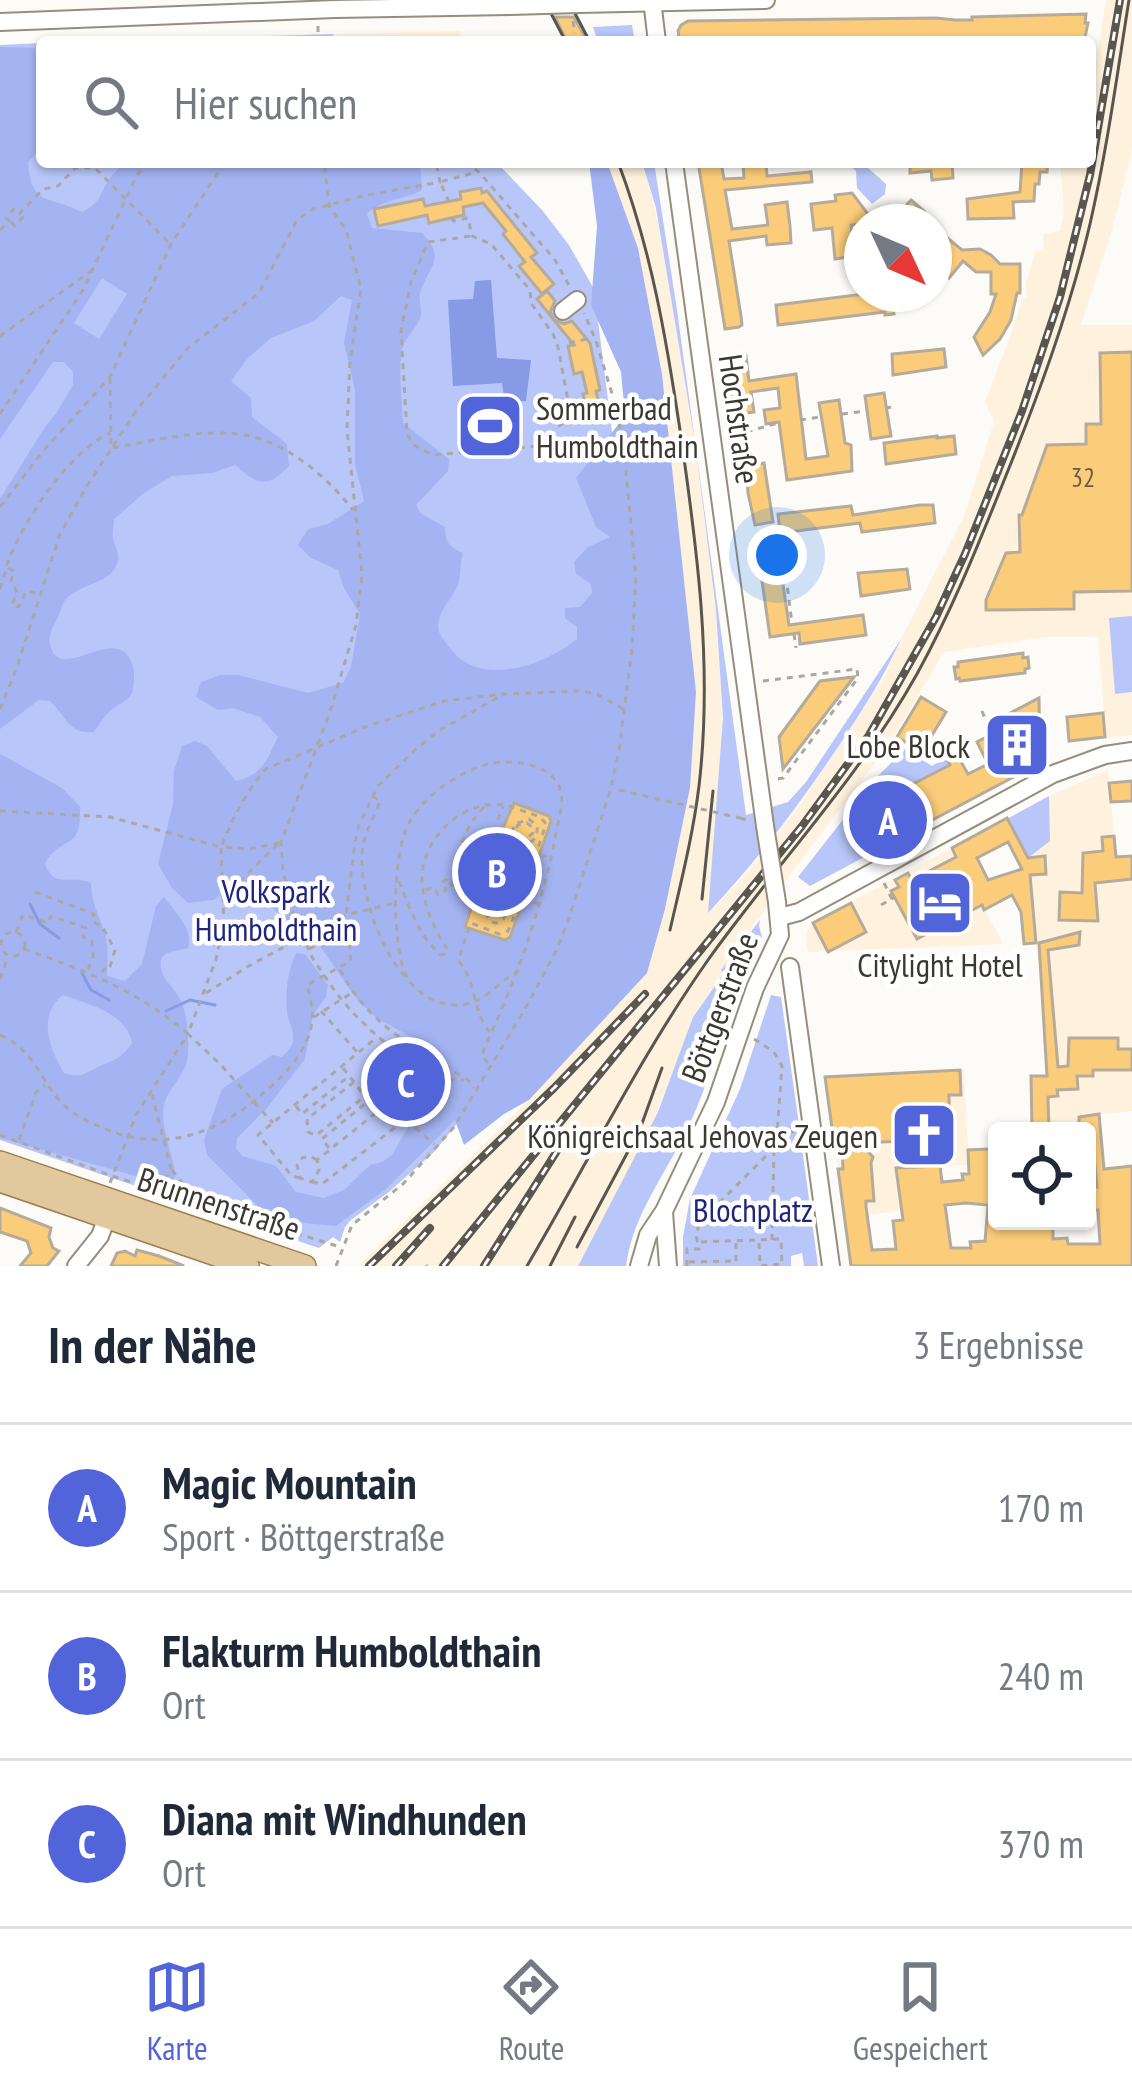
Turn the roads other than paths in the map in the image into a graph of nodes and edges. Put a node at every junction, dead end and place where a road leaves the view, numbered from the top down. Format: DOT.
graph roads {
  1 [pos="766,0"];
  2 [pos="652,1"];
  3 [pos="314,5"];
  4 [pos="0,22"];
  5 [pos="657,36"];
  6 [pos="675,168"];
  7 [pos="1132,751"];
  8 [pos="778,909"];
  9 [pos="790,968"];
  10 [pos="755,988"];
  11 [pos="793,997"];
  12 [pos="0,1162"];
  13 [pos="0,1181"];
  14 [pos="68,1195"];
  15 [pos="109,1201"];
  16 [pos="664,1211"];
  17 [pos="269,1260"];
  18 [pos="680,1265"];
  19 [pos="76,1266"];
  20 [pos="248,1266"];
  21 [pos="305,1266"];
  22 [pos="639,1266"];
  23 [pos="831,1266"];
  1 -- 2 [label="street"];
  2 -- 3 [label="street, bridge"];
  2 -- 5 [label="street"];
  3 -- 4 [label="street"];
  6 -- 8 [label="street, Hochstraße, bridge"];
  7 -- 8 [label="street, Böttgerstraße"];
  8 -- 10 [label="street, Böttgerstraße"];
  9 -- 11 [label="street"];
  10 -- 11 [label="street"];
  10 -- 16 [label="street, Böttgerstraße"];
  11 -- 23 [label="street"];
  12 -- 14 [label="main road, Brunnenstraße"];
  13 -- 14 [label="main road, Brunnenstraße"];
  14 -- 15 [label="main road, Brunnenstraße"];
  15 -- 17 [label="main road, Brunnenstraße"];
  15 -- 19 [label="street"];
  15 -- 20 [label="main road, Brunnenstraße"];
  16 -- 18 [label="street, Böttgerstraße"];
  16 -- 22 [label="street, Böttgerstraße"];
  17 -- 21 [label="main road, Brunnenstraße"];
}
